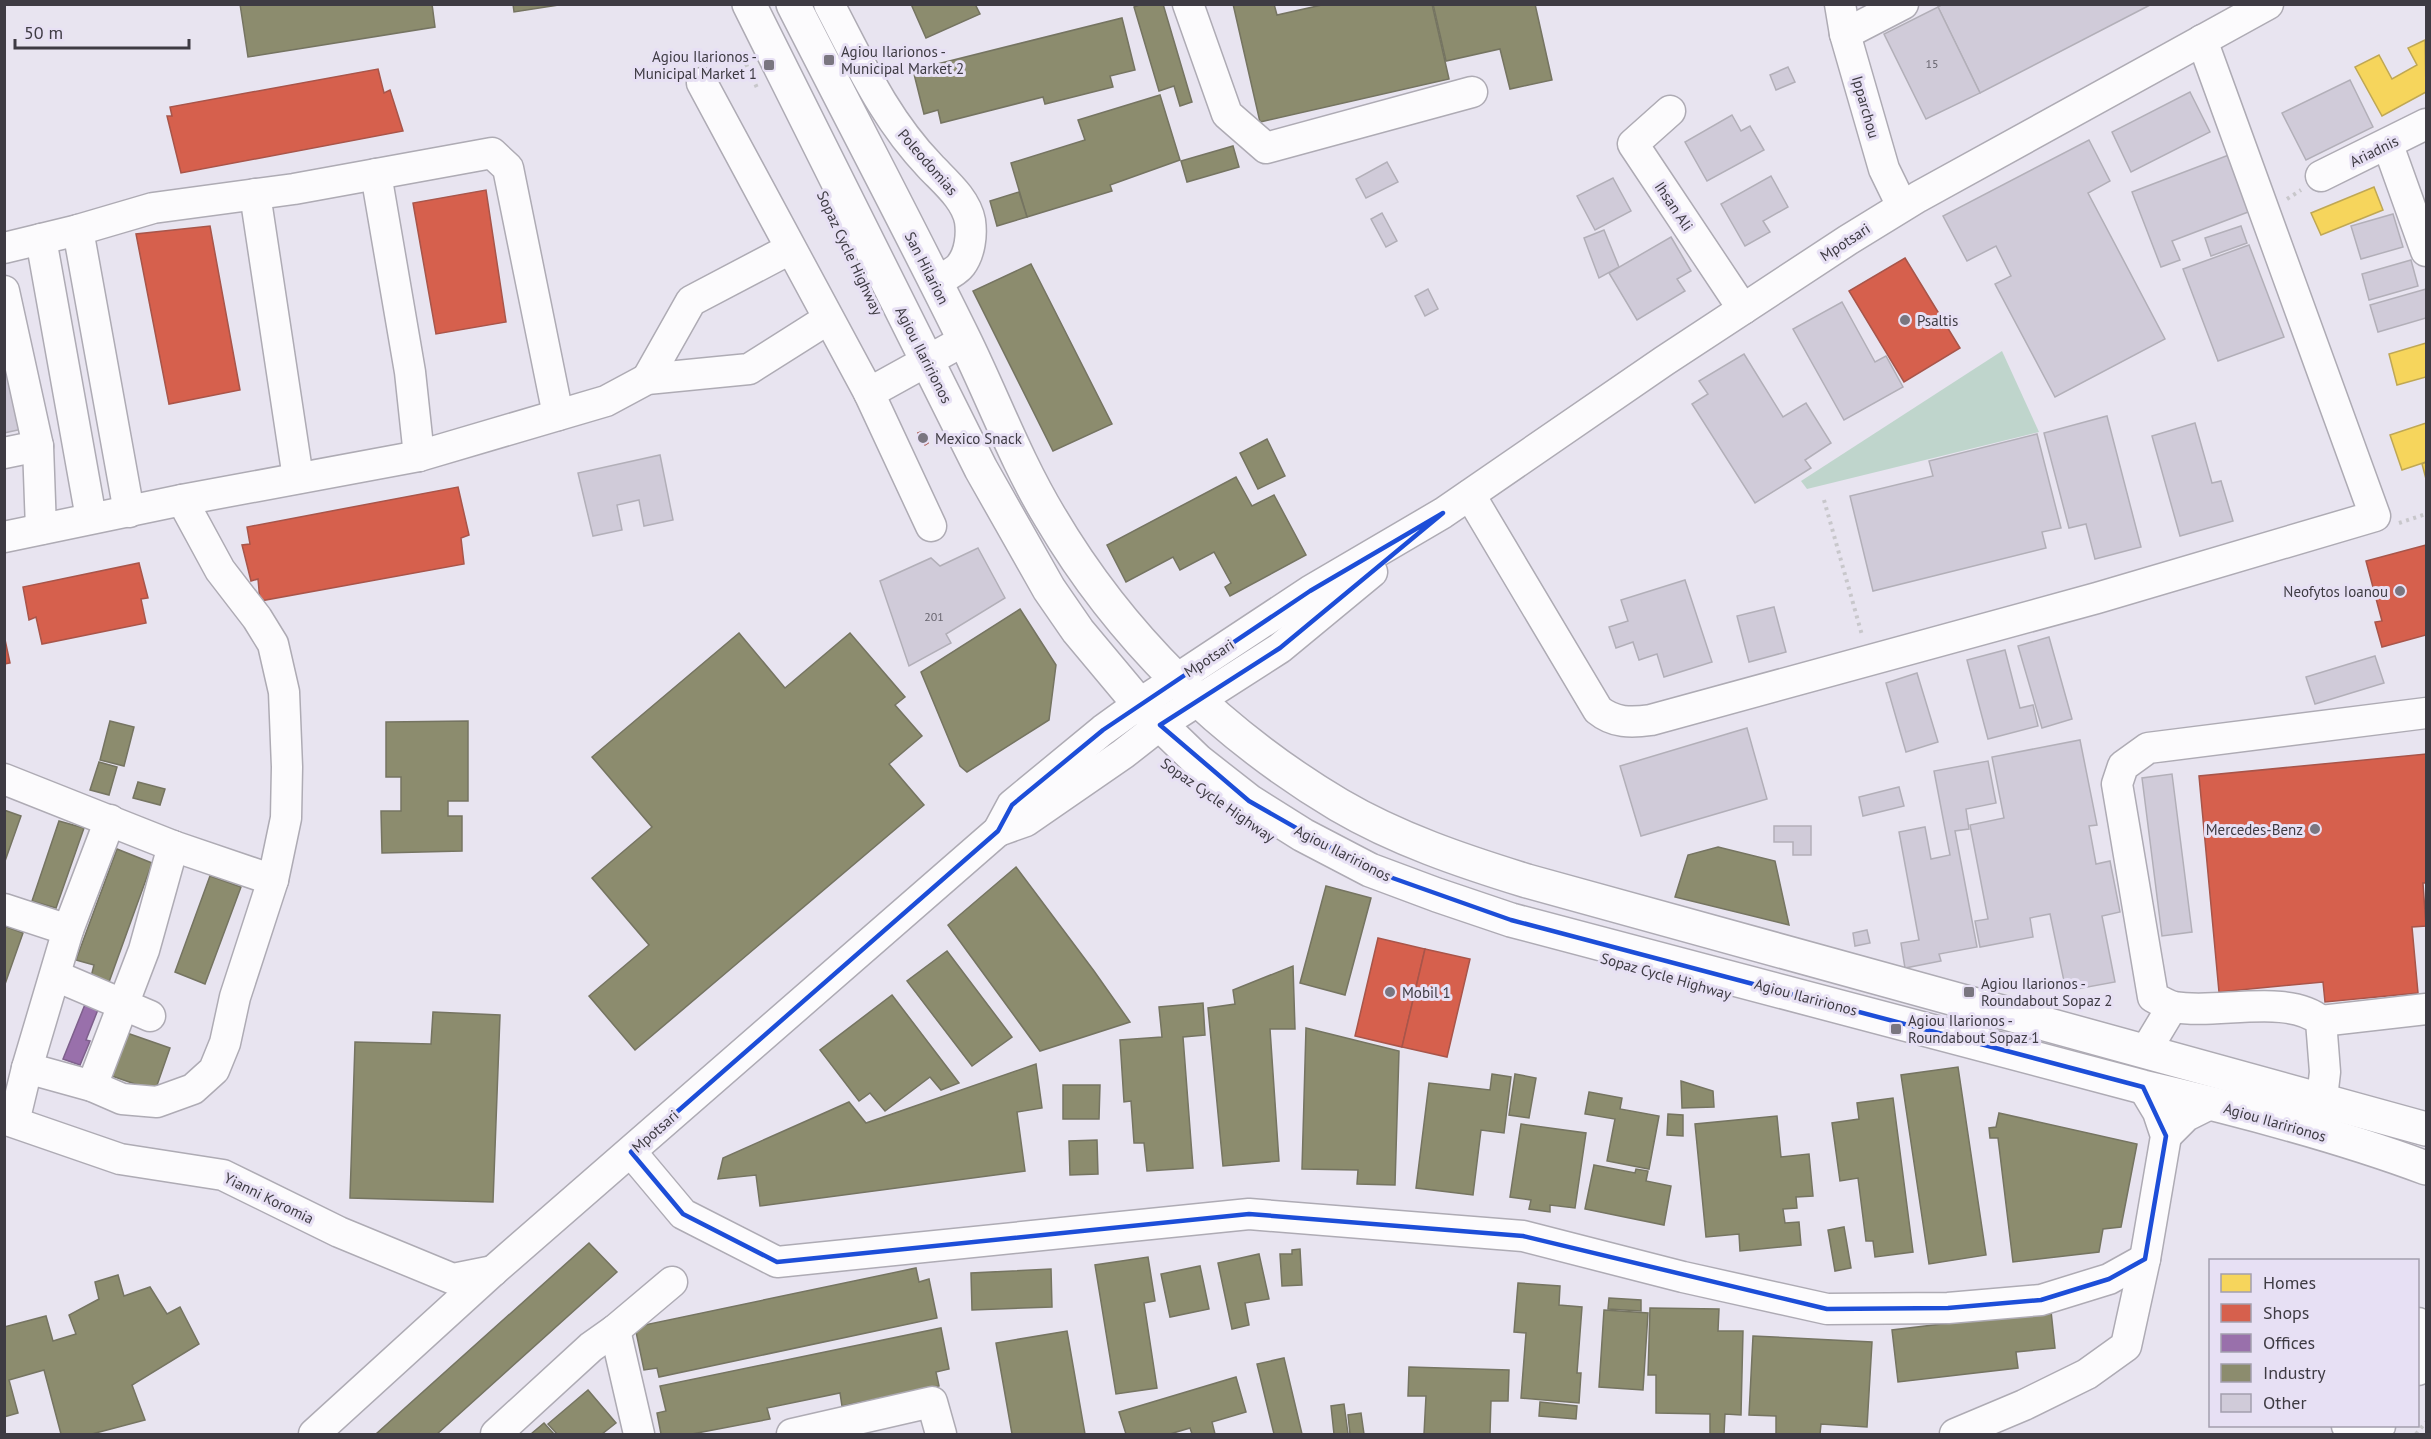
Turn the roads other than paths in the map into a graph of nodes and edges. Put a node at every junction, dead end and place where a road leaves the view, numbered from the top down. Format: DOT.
graph roads {
  1 [pos="749,4"];
  2 [pos="793,4"];
  3 [pos="829,4"];
  4 [pos="1188,4"];
  5 [pos="1840,4"];
  6 [pos="1903,4"];
  7 [pos="2268,4"];
  8 [pos="1845,34"];
  9 [pos="2202,40"];
  10 [pos="702,83"];
  11 [pos="1472,92"];
  12 [pos="1670,111"];
  13 [pos="2427,124"];
  14 [pos="2388,145"];
  15 [pos="376,174"];
  16 [pos="2322,176"];
  17 [pos="255,194"];
  18 [pos="1902,207"];
  19 [pos="78,230"];
  20 [pos="41,240"];
  21 [pos="4,248"];
  22 [pos="790,249"];
  23 [pos="2427,251"];
  24 [pos="935,282"];
  25 [pos="4,291"];
  26 [pos="1743,309"];
  27 [pos="828,319"];
  28 [pos="964,340"];
  29 [pos="927,361"];
  30 [pos="647,379"];
  31 [pos="869,393"];
  32 [pos="558,415"];
  33 [pos="38,446"];
  34 [pos="4,453"];
  35 [pos="419,456"];
  36 [pos="298,478"];
  37 [pos="1470,495"];
  38 [pos="182,500"];
  39 [pos="129,512"];
  40 [pos="91,518"];
  41 [pos="931,526"];
  42 [pos="41,529"];
  43 [pos="4,537"];
  44 [pos="1186,690"];
  45 [pos="2427,712"];
  46 [pos="1150,715"];
  47 [pos="4,779"];
  48 [pos="110,820"];
  49 [pos="173,846"];
  50 [pos="273,880"];
  51 [pos="4,909"];
  52 [pos="68,930"];
  53 [pos="56,976"];
  54 [pos="2172,1007"];
  55 [pos="2427,1008"];
  56 [pos="137,1011"];
  57 [pos="2321,1020"];
  58 [pos="2145,1052"];
  59 [pos="27,1068"];
  60 [pos="92,1086"];
  61 [pos="2143,1087"];
  62 [pos="2322,1098"];
  63 [pos="2211,1103"];
  64 [pos="9,1120"];
  65 [pos="2427,1129"];
  66 [pos="2166,1136"];
  67 [pos="631,1152"];
  68 [pos="2427,1168"];
  69 [pos="2145,1258"];
  70 [pos="493,1271"];
  71 [pos="672,1282"];
  72 [pos="615,1330"];
  73 [pos="314,1434"];
  74 [pos="496,1434"];
  75 [pos="639,1434"];
  76 [pos="792,1434"];
  77 [pos="941,1434"];
  78 [pos="1955,1434"];
  1 -- 29 [label="main road, Agiou Ilaririonos"];
  2 -- 24 [label="main road, San Hilarion"];
  3 -- 24 [label="street, Poleodomias"];
  4 -- 11 [label="street"];
  5 -- 8 [label="street, Ipparchou"];
  6 -- 8 [label="street"];
  7 -- 9 [label="street, Mpotsari"];
  8 -- 18 [label="street, Ipparchou"];
  9 -- 18 [label="street, Mpotsari"];
  9 -- 37 [label="street"];
  10 -- 22 [label="street"];
  12 -- 26 [label="street, Ihsan Ali"];
  13 -- 14 [label="street, Ariadnis"];
  14 -- 16 [label="street, Ariadnis"];
  14 -- 23 [label="street"];
  15 -- 17 [label="street"];
  15 -- 32 [label="street"];
  15 -- 35 [label="street"];
  17 -- 19 [label="street"];
  17 -- 36 [label="street"];
  18 -- 26 [label="street, Mpotsari"];
  19 -- 20 [label="street"];
  19 -- 39 [label="street"];
  20 -- 21 [label="street"];
  20 -- 40 [label="street"];
  22 -- 27 [label="street"];
  22 -- 30 [label="street"];
  24 -- 28 [label="main road, San Hilarion"];
  25 -- 33 [label="street"];
  26 -- 37 [label="street, Mpotsari"];
  27 -- 30 [label="street"];
  27 -- 31 [label="street"];
  28 -- 29 [label="street"];
  28 -- 44 [label="main road, San Hilarion"];
  29 -- 31 [label="street"];
  29 -- 46 [label="main road, Agiou Ilaririonos"];
  30 -- 32 [label="street"];
  31 -- 41 [label="street"];
  32 -- 35 [label="street"];
  33 -- 34 [label="street"];
  33 -- 42 [label="street"];
  35 -- 36 [label="street"];
  36 -- 38 [label="street"];
  37 -- 44 [label="street, Mpotsari"];
  38 -- 39 [label="street"];
  38 -- 50 [label="street"];
  39 -- 40 [label="street"];
  40 -- 42 [label="street"];
  42 -- 43 [label="street"];
  44 -- 46 [label="street, Mpotsari"];
  44 -- 58 [label="main road"];
  45 -- 54 [label="street"];
  46 -- 61 [label="main road, Agiou Ilaririonos"];
  46 -- 67 [label="street, Mpotsari"];
  47 -- 48 [label="street"];
  48 -- 49 [label="street"];
  48 -- 52 [label="street"];
  49 -- 50 [label="street"];
  49 -- 56 [label="street"];
  50 -- 60 [label="street"];
  51 -- 52 [label="street"];
  52 -- 53 [label="street"];
  53 -- 56 [label="street"];
  53 -- 59 [label="street"];
  54 -- 57 [label="street"];
  54 -- 58 [label="street"];
  55 -- 57 [label="street"];
  56 -- 60 [label="street"];
  57 -- 62 [label="street"];
  58 -- 62 [label="main road"];
  59 -- 60 [label="street"];
  59 -- 64 [label="street"];
  61 -- 63 [label="main road, Agiou Ilaririonos"];
  61 -- 66 [label="street"];
  62 -- 65 [label="main road"];
  63 -- 66 [label="street"];
  63 -- 68 [label="main road, Agiou Ilaririonos"];
  64 -- 70 [label="street, Yianni Koromia"];
  66 -- 69 [label="street"];
  67 -- 69 [label="street"];
  67 -- 70 [label="street, Mpotsari"];
  69 -- 78 [label="street"];
  70 -- 73 [label="street, Mpotsari"];
  71 -- 72 [label="street"];
  72 -- 74 [label="street"];
  72 -- 75 [label="street"];
  76 -- 77 [label="street"];
}
